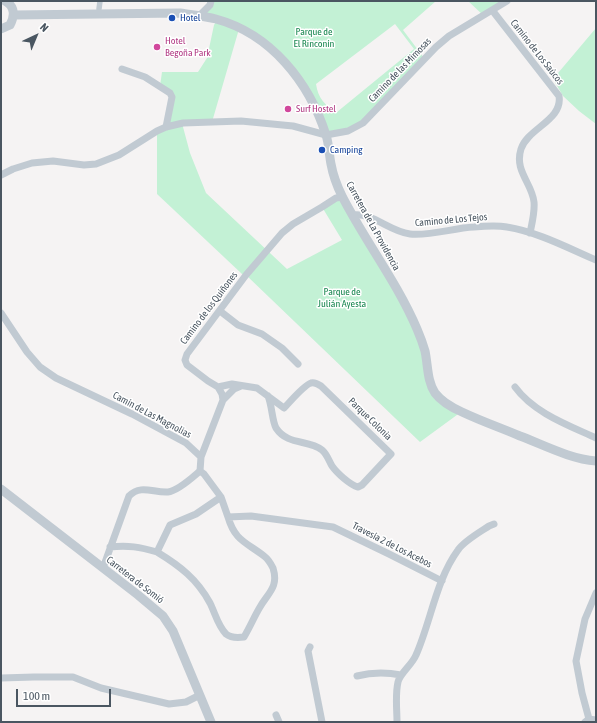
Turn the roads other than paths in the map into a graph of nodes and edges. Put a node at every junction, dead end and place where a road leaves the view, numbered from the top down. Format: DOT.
graph roads {
  1 [pos="5,1"];
  2 [pos="100,1"];
  3 [pos="211,1"];
  4 [pos="507,1"];
  5 [pos="99,9"];
  6 [pos="492,10"];
  7 [pos="14,15"];
  8 [pos="200,15"];
  9 [pos="1,29"];
  10 [pos="122,69"];
  11 [pos="166,127"];
  12 [pos="326,135"];
  13 [pos="1,175"];
  14 [pos="343,197"];
  15 [pos="353,215"];
  16 [pos="530,233"];
  17 [pos="596,260"];
  18 [pos="220,311"];
  19 [pos="1,313"];
  20 [pos="298,364"];
  21 [pos="218,386"];
  22 [pos="241,386"];
  23 [pos="515,387"];
  24 [pos="268,396"];
  25 [pos="223,400"];
  26 [pos="284,408"];
  27 [pos="274,419"];
  28 [pos="596,438"];
  29 [pos="201,457"];
  30 [pos="596,461"];
  31 [pos="200,471"];
  32 [pos="1,489"];
  33 [pos="221,497"];
  34 [pos="228,517"];
  35 [pos="494,524"];
  36 [pos="110,548"];
  37 [pos="157,552"];
  38 [pos="102,568"];
  39 [pos="442,581"];
  40 [pos="596,593"];
  41 [pos="310,646"];
  42 [pos="401,675"];
  43 [pos="357,676"];
  44 [pos="1,678"];
  45 [pos="200,695"];
  46 [pos="590,720"];
  47 [pos="210,722"];
  48 [pos="322,722"];
  49 [pos="397,722"];
  1 -- 7 [label="street"];
  2 -- 5 [label="street"];
  3 -- 8 [label="street"];
  4 -- 6 [label="street, Camino de las Mimosas"];
  6 -- 12 [label="street, Camino de las Mimosas"];
  6 -- 16 [label="street, Camino de Los Saúcos"];
  7 -- 8 [label="street, Carretera de La Providencia"];
  7 -- 9 [label="street"];
  8 -- 12 [label="street, Carretera de La Providencia"];
  10 -- 11 [label="street"];
  11 -- 12 [label="street"];
  11 -- 13 [label="street"];
  12 -- 14 [label="street, Carretera de La Providencia"];
  14 -- 15 [label="street, Carretera de La Providencia"];
  14 -- 18 [label="street, Camino de los Quiñones"];
  15 -- 16 [label="street, Camino de Los Tejos"];
  15 -- 30 [label="street, Carretera de La Providencia"];
  16 -- 17 [label="street, Camino de Los Tejos"];
  18 -- 20 [label="street"];
  18 -- 21 [label="street, Camino de los Quiñones"];
  19 -- 29 [label="street, Camín de Las Magnolias"];
  21 -- 22 [label="street"];
  21 -- 25 [label="street"];
  22 -- 24 [label="street"];
  22 -- 25 [label="street"];
  23 -- 28 [label="street"];
  24 -- 26 [label="street"];
  24 -- 27 [label="street, Parque Colonia"];
  25 -- 29 [label="street"];
  26 -- 27 [label="street, Parque Colonia"];
  26 -- 27 [label="street, Parque Colonia"];
  29 -- 31 [label="street"];
  31 -- 33 [label="street"];
  31 -- 36 [label="street"];
  32 -- 38 [label="street, Carretera de Somió"];
  33 -- 34 [label="street"];
  33 -- 37 [label="street"];
  34 -- 37 [label="street"];
  34 -- 39 [label="street, Travesía 2 de Los Acebos"];
  35 -- 39 [label="street"];
  36 -- 37 [label="street"];
  36 -- 38 [label="street"];
  38 -- 45 [label="street, Carretera de Somió"];
  39 -- 42 [label="street"];
  40 -- 46 [label="street"];
  41 -- 48 [label="street"];
  42 -- 43 [label="street"];
  42 -- 49 [label="street"];
  44 -- 45 [label="street"];
  45 -- 47 [label="street, Carretera de Somió"];
}
